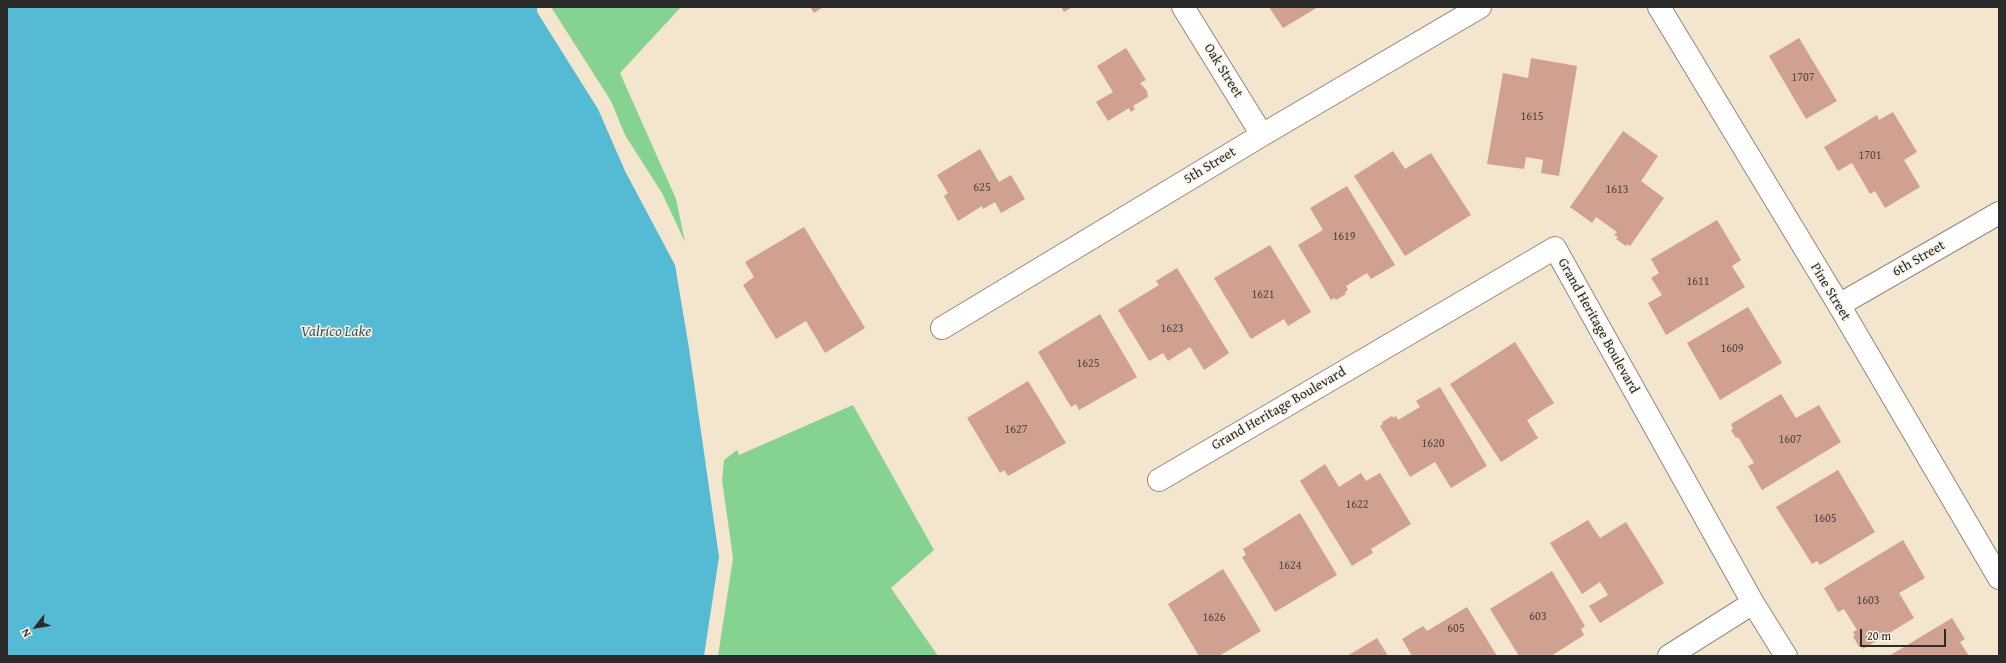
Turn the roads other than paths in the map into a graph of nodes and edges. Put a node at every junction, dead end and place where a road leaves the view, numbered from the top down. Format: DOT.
graph roads {
  1 [pos="1183,7"];
  2 [pos="1480,7"];
  3 [pos="1659,7"];
  4 [pos="1262,135"];
  5 [pos="1999,213"];
  6 [pos="1839,305"];
  7 [pos="942,328"];
  8 [pos="1159,480"];
  9 [pos="1999,578"];
  10 [pos="1753,603"];
  11 [pos="1669,656"];
  12 [pos="1786,656"];
  1 -- 4 [label="street, Oak Street"];
  2 -- 4 [label="street, 5th Street"];
  3 -- 6 [label="street, Pine Street"];
  4 -- 7 [label="street, 5th Street"];
  5 -- 6 [label="street, 6th Street"];
  6 -- 9 [label="street, Pine Street"];
  8 -- 10 [label="street, Grand Heritage Boulevard"];
  10 -- 11 [label="street"];
  10 -- 12 [label="street, Grand Heritage Boulevard"];
}
